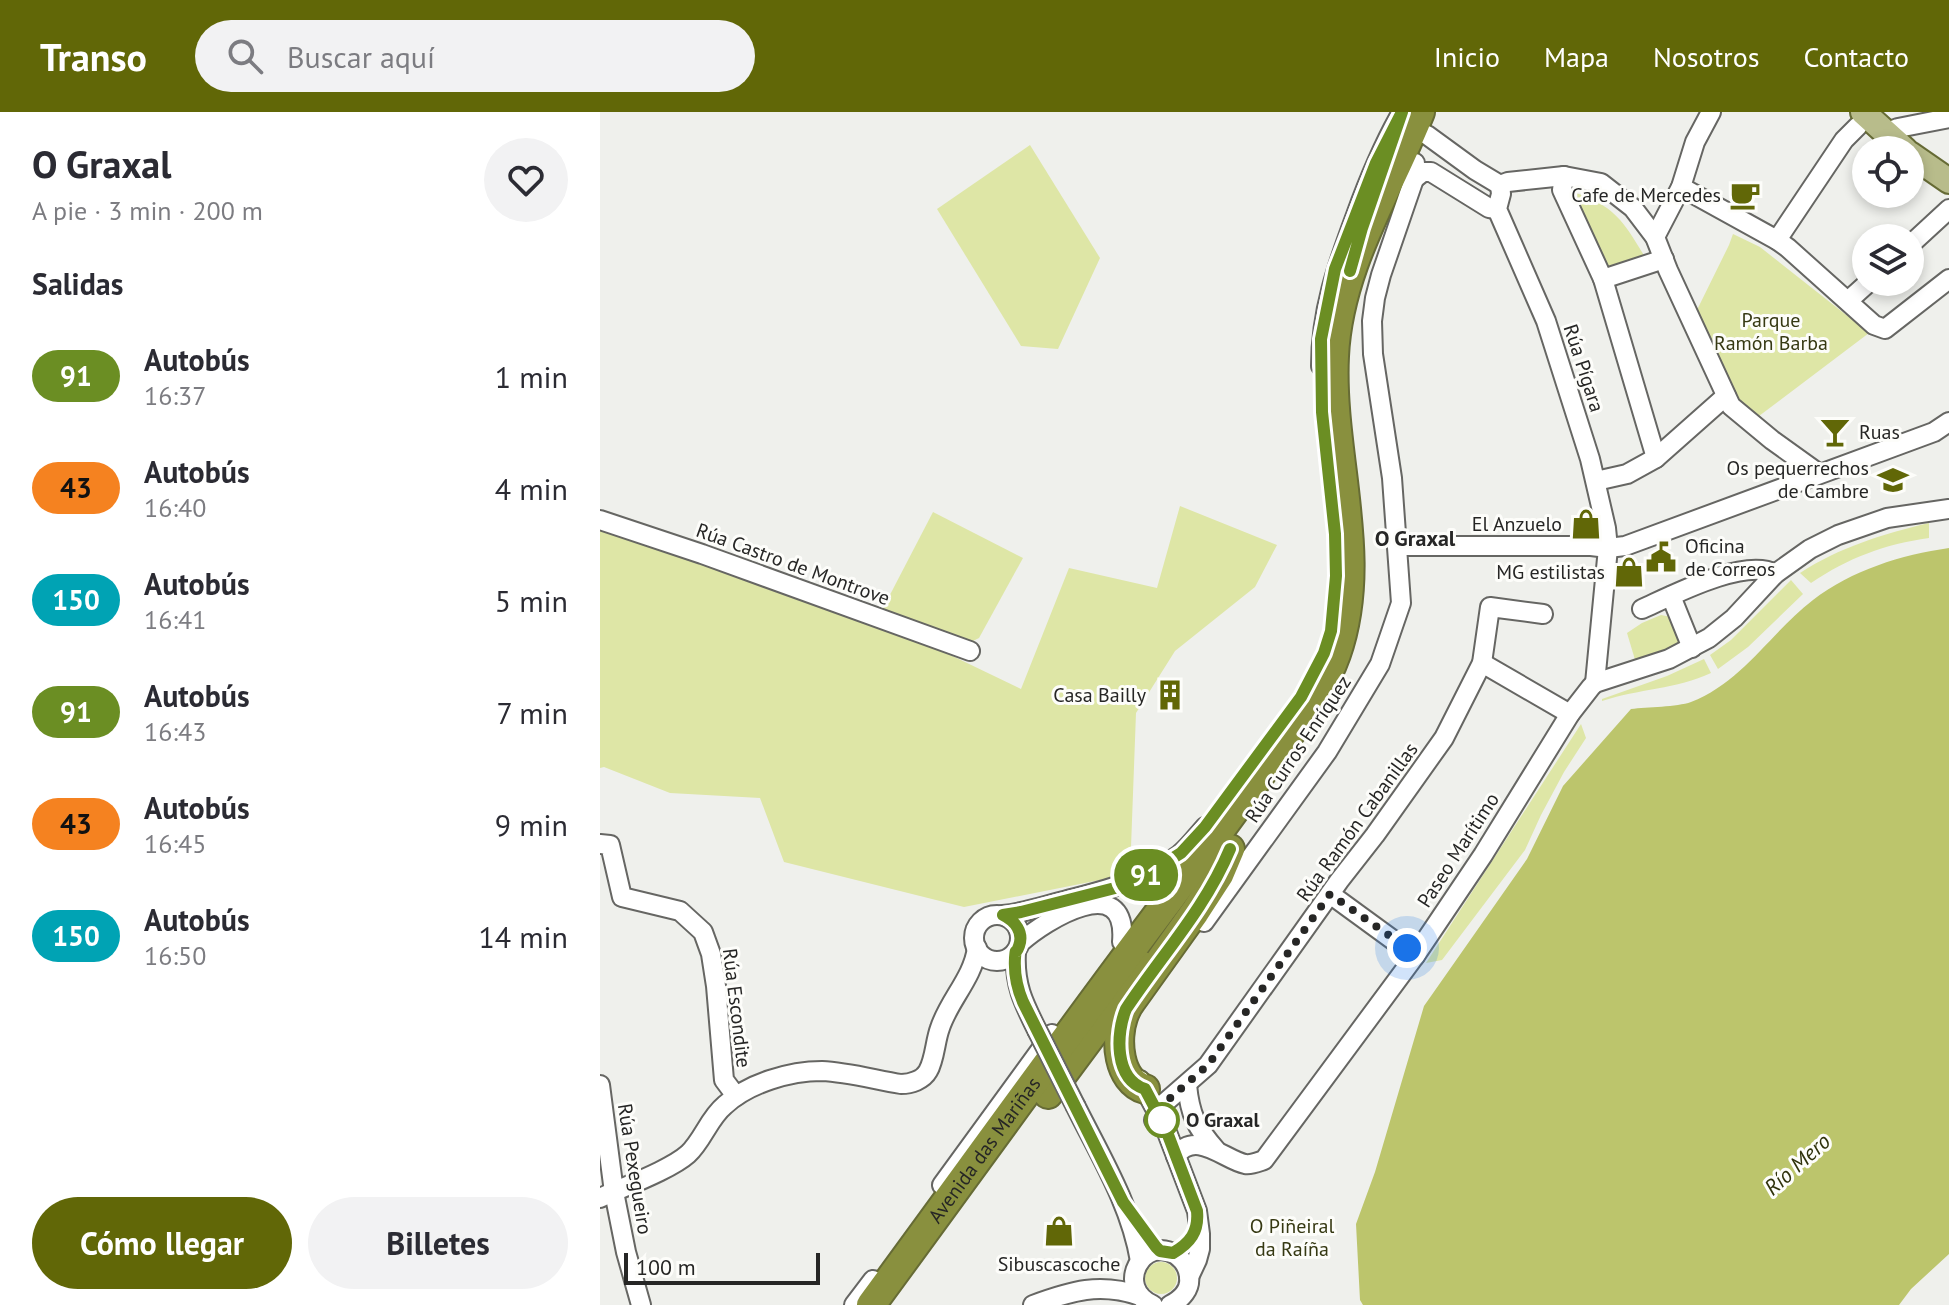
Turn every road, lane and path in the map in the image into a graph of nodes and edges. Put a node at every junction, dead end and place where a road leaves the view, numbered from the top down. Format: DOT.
graph roads {
  1 [pos="1711,112"];
  2 [pos="1855,117"];
  3 [pos="1417,118"];
  4 [pos="1949,118"];
  5 [pos="1878,136"];
  6 [pos="1891,136"];
  7 [pos="1924,164"];
  8 [pos="1414,171"];
  9 [pos="1564,176"];
  10 [pos="1924,179"];
  11 [pos="1949,181"];
  12 [pos="1500,185"];
  13 [pos="1681,187"];
  14 [pos="1949,196"];
  15 [pos="1392,204"];
  16 [pos="1497,209"];
  17 [pos="1949,209"];
  18 [pos="1924,232"];
  19 [pos="1655,237"];
  20 [pos="1777,240"];
  21 [pos="1664,259"];
  22 [pos="1603,279"];
  23 [pos="1949,279"];
  24 [pos="1853,296"];
  25 [pos="1849,300"];
  26 [pos="1726,396"];
  27 [pos="1949,422"];
  28 [pos="1656,458"];
  29 [pos="1818,473"];
  30 [pos="1596,481"];
  31 [pos="1949,509"];
  32 [pos="600,520"];
  33 [pos="1397,546"];
  34 [pos="1608,548"];
  35 [pos="1775,574"];
  36 [pos="1671,596"];
  37 [pos="1642,609"];
  38 [pos="1543,614"];
  39 [pos="1692,648"];
  40 [pos="970,651"];
  41 [pos="1482,663"];
  42 [pos="1595,683"];
  43 [pos="1570,714"];
  44 [pos="1205,827"];
  45 [pos="600,844"];
  46 [pos="1230,849"];
  47 [pos="1330,894"];
  48 [pos="1003,915"];
  49 [pos="1122,942"];
  50 [pos="1018,948"];
  51 [pos="1415,956"];
  52 [pos="990,958"];
  53 [pos="1023,1002"];
  54 [pos="600,1085"];
  55 [pos="1187,1085"];
  56 [pos="736,1096"];
  57 [pos="1151,1100"];
  58 [pos="1216,1150"];
  59 [pos="1176,1156"];
  60 [pos="1190,1193"];
  61 [pos="607,1195"];
  62 [pos="1123,1202"];
  63 [pos="1198,1221"];
  64 [pos="1166,1252"];
  65 [pos="1138,1265"];
  66 [pos="1095,1289"];
  67 [pos="1187,1291"];
  68 [pos="1147,1300"];
  69 [pos="1042,1304"];
  70 [pos="641,1305"];
  71 [pos="854,1305"];
  72 [pos="871,1305"];
  73 [pos="894,1305"];
  74 [pos="1170,1305"];
  1 -- 13 [label="street"];
  2 -- 5 [label="main road"];
  2 -- 20 [label="street"];
  3 -- 8 [label="highway"];
  3 -- 12 [label="street"];
  3 -- 15 [label="highway, Avenida das Mariñas"];
  3 -- 44 [label="street"];
  3 -- 72 [label="highway, Avenida das Mariñas"];
  4 -- 6 [label="street"];
  7 -- 11 [label="main road"];
  8 -- 15 [label="highway"];
  8 -- 16 [label="street"];
  8 -- 33 [label="street, Rúa Curros Enríquez"];
  9 -- 12 [label="street"];
  9 -- 19 [label="street"];
  9 -- 22 [label="street"];
  10 -- 14 [label="main road"];
  12 -- 16 [label="street"];
  13 -- 19 [label="street"];
  13 -- 20 [label="street"];
  15 -- 46 [label="highway, Avenida das Mariñas"];
  16 -- 30 [label="street, Rúa Pígara"];
  17 -- 18 [label="street"];
  19 -- 21 [label="street"];
  20 -- 25 [label="street"];
  21 -- 22 [label="street"];
  21 -- 26 [label="street"];
  22 -- 28 [label="street"];
  23 -- 25 [label="street"];
  24 -- 25 [label="street"];
  26 -- 28 [label="street"];
  26 -- 29 [label="street"];
  27 -- 29 [label="street"];
  28 -- 30 [label="street"];
  29 -- 34 [label="street"];
  30 -- 34 [label="street, Rúa Pígara"];
  31 -- 35 [label="street"];
  32 -- 40 [label="street, Rúa Castro de Montrove"];
  33 -- 34 [label="street"];
  33 -- 57 [label="street, Rúa Curros Enríquez"];
  34 -- 42 [label="street, Rúa Pígara"];
  35 -- 36 [label="street"];
  35 -- 39 [label="street"];
  36 -- 37 [label="street"];
  36 -- 39 [label="street"];
  38 -- 41 [label="street, Rúa Ramón Cabanillas"];
  39 -- 42 [label="street"];
  41 -- 43 [label="street"];
  41 -- 47 [label="street, Rúa Ramón Cabanillas"];
  42 -- 43 [label="street, Paseo Marítimo"];
  43 -- 51 [label="street, Paseo Marítimo"];
  44 -- 48 [label="street"];
  44 -- 49 [label="street"];
  45 -- 56 [label="street, Rúa Escondite"];
  46 -- 57 [label="highway"];
  46 -- 73 [label="highway, Avenida das Mariñas"];
  47 -- 51 [label="street"];
  47 -- 55 [label="street, Rúa Ramón Cabanillas"];
  48 -- 50 [label="street"];
  48 -- 52 [label="street"];
  49 -- 50 [label="street"];
  49 -- 71 [label="street"];
  50 -- 52 [label="street"];
  50 -- 53 [label="street"];
  51 -- 58 [label="street, Paseo Marítimo"];
  52 -- 53 [label="street"];
  52 -- 56 [label="street"];
  53 -- 62 [label="street, bridge"];
  54 -- 61 [label="street, Rúa Pexegueiro"];
  55 -- 57 [label="street"];
  55 -- 58 [label="street"];
  56 -- 61 [label="street"];
  57 -- 59 [label="street"];
  57 -- 60 [label="street"];
  58 -- 59 [label="street, Paseo Marítimo"];
  59 -- 60 [label="street"];
  60 -- 63 [label="street"];
  61 -- 70 [label="street, Rúa Pexegueiro"];
  62 -- 64 [label="street"];
  62 -- 65 [label="street"];
  63 -- 64 [label="street"];
  63 -- 67 [label="street"];
  64 -- 65 [label="street"];
  64 -- 67 [label="street"];
  65 -- 66 [label="street"];
  65 -- 68 [label="street"];
  66 -- 68 [label="street"];
  66 -- 69 [label="street"];
  67 -- 74 [label="street"];
}
